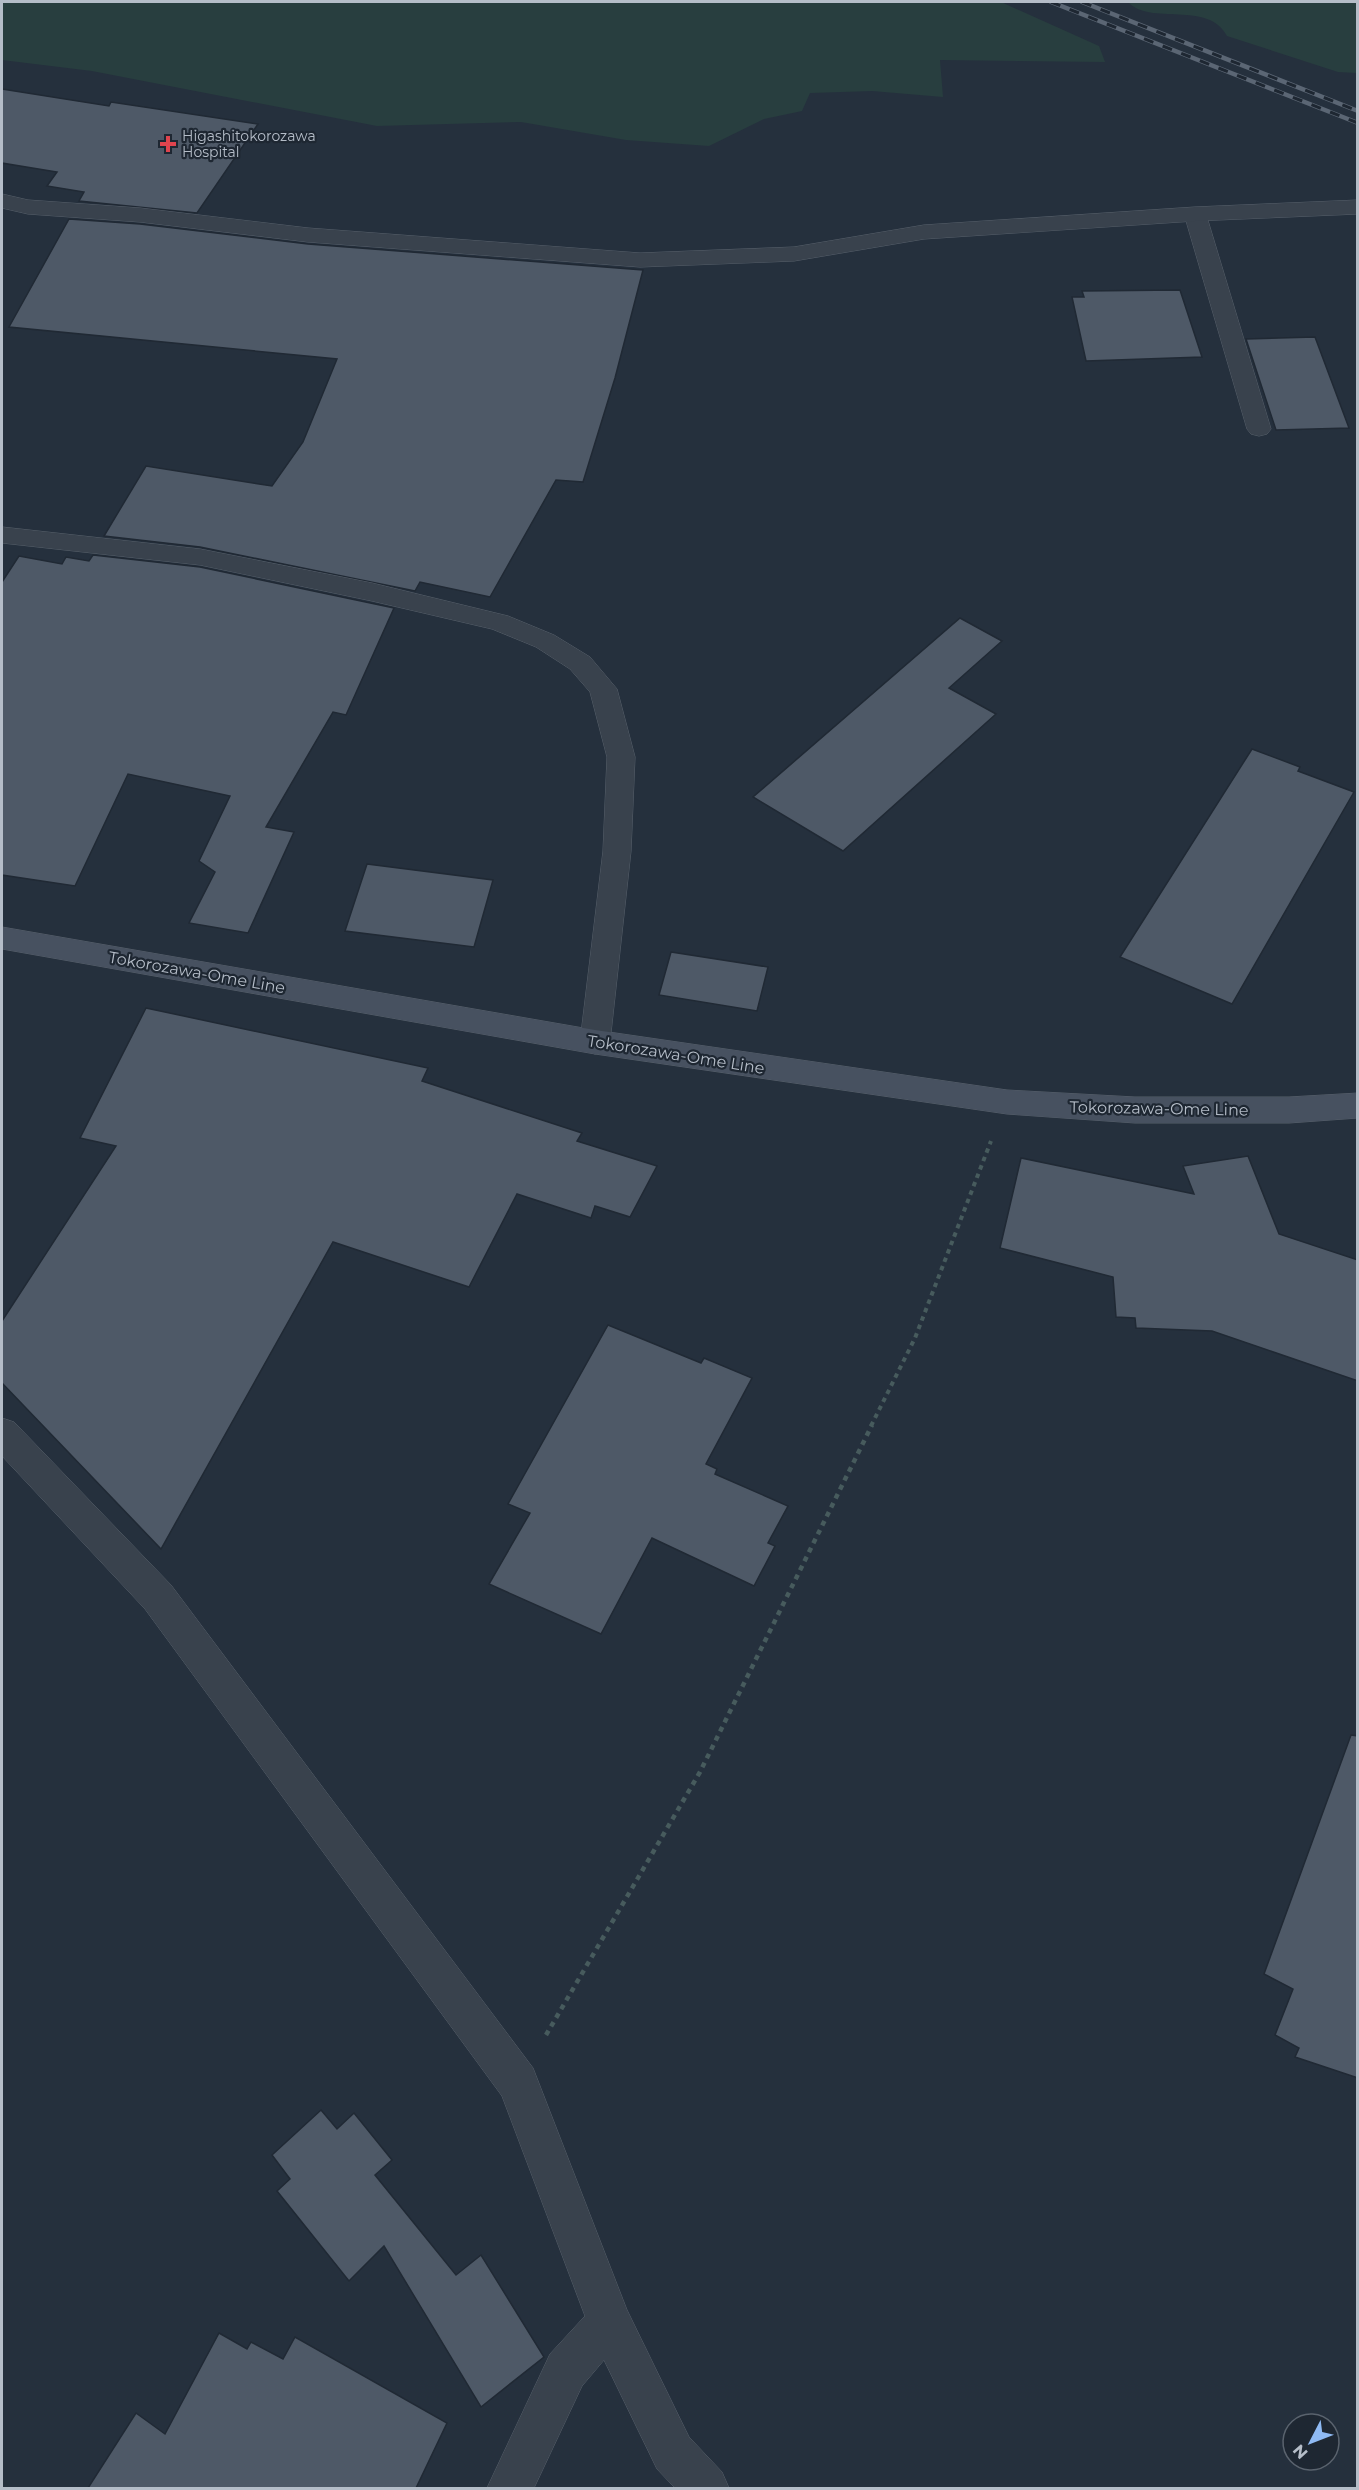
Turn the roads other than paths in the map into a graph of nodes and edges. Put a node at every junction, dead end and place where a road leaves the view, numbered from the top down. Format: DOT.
graph roads {
  1 [pos="2,201"];
  2 [pos="1358,207"];
  3 [pos="1195,214"];
  4 [pos="1259,429"];
  5 [pos="2,535"];
  6 [pos="2,938"];
  7 [pos="595,1042"];
  8 [pos="1358,1105"];
  9 [pos="2,1433"];
  10 [pos="609,2322"];
  11 [pos="510,2488"];
  12 [pos="706,2488"];
  1 -- 3 [label="street"];
  2 -- 3 [label="street"];
  3 -- 4 [label="lane"];
  5 -- 7 [label="street"];
  6 -- 7 [label="main road, Tokorozawa-Ome Line"];
  7 -- 8 [label="main road, Tokorozawa-Ome Line"];
  9 -- 10 [label="street"];
  10 -- 11 [label="street"];
  10 -- 12 [label="street"];
}
